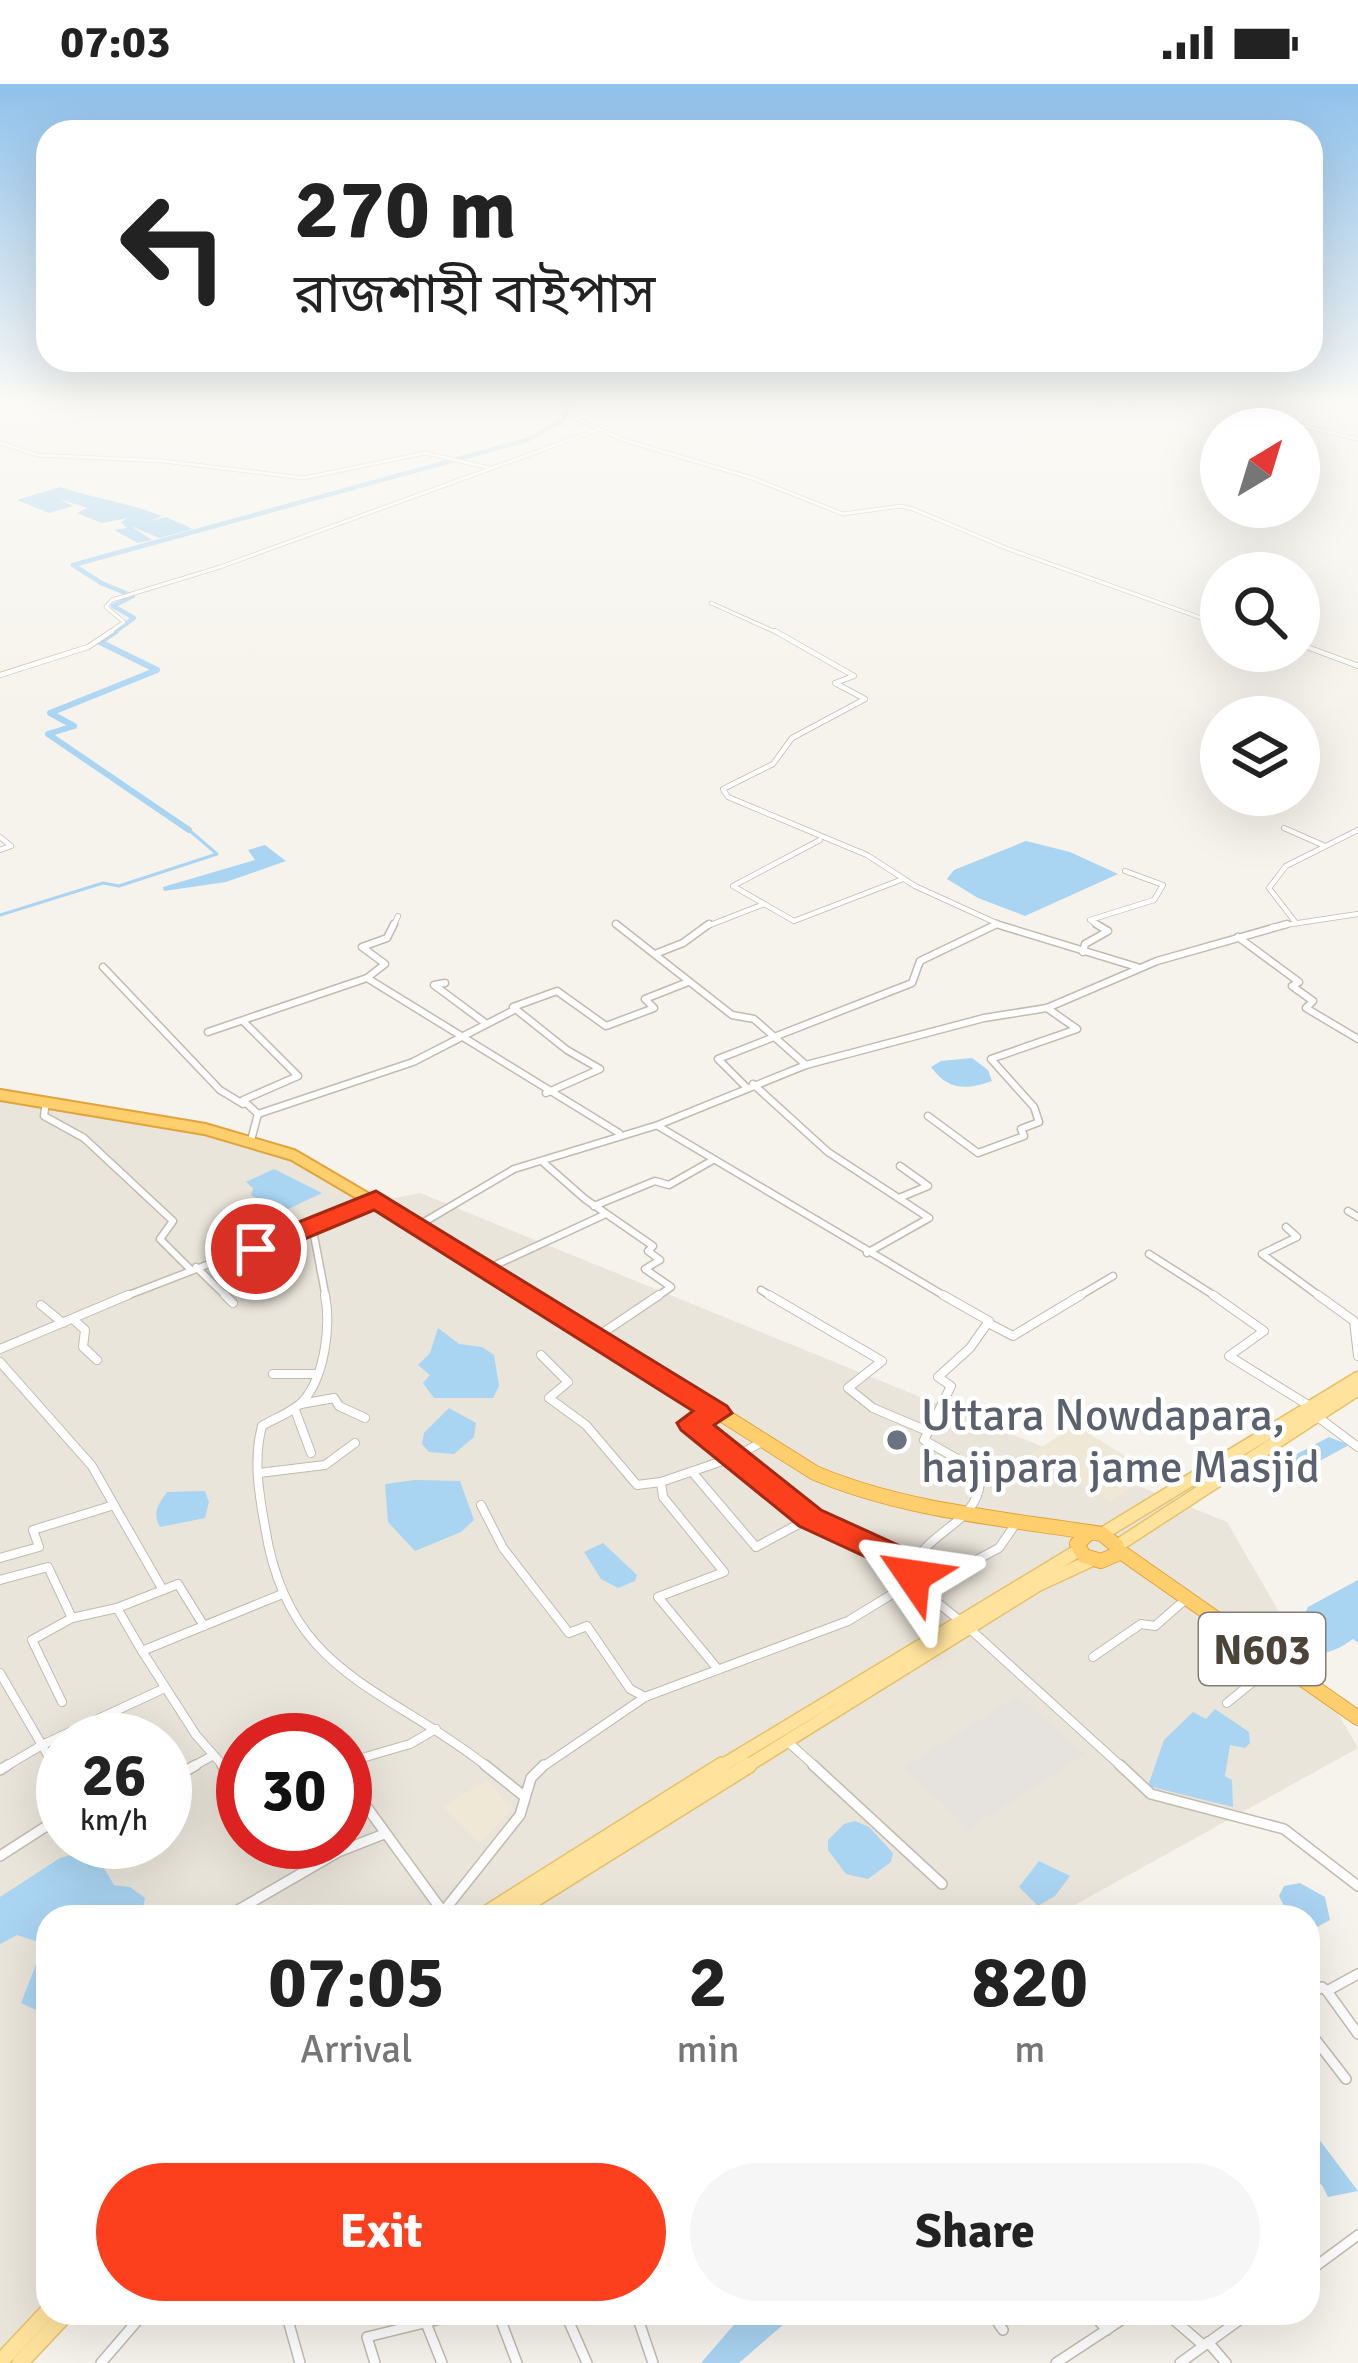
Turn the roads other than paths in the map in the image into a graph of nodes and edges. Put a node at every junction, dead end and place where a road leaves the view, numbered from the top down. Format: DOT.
graph roads {
  1 [pos="385,507"];
  2 [pos="826,507"];
  3 [pos="711,603"];
  4 [pos="1200,618"];
  5 [pos="1320,652"];
  6 [pos="1358,666"];
  7 [pos="0,675"];
  8 [pos="1285,828"];
  9 [pos="1358,830"];
  10 [pos="0,837"];
  11 [pos="822,839"];
  12 [pos="1326,847"];
  13 [pos="0,850"];
  14 [pos="1125,871"];
  15 [pos="903,879"];
  16 [pos="764,904"];
  17 [pos="1358,914"];
  18 [pos="398,916"];
  19 [pos="1296,923"];
  20 [pos="616,924"];
  21 [pos="997,925"];
  22 [pos="1238,936"];
  23 [pos="1083,952"];
  24 [pos="655,955"];
  25 [pos="103,967"];
  26 [pos="1141,968"];
  27 [pos="367,978"];
  28 [pos="445,982"];
  29 [pos="688,982"];
  30 [pos="1047,1008"];
  31 [pos="516,1010"];
  32 [pos="243,1021"];
  33 [pos="484,1023"];
  34 [pos="208,1033"];
  35 [pos="773,1038"];
  36 [pos="1358,1039"];
  37 [pos="463,1040"];
  38 [pos="806,1064"];
  39 [pos="750,1085"];
  40 [pos="546,1093"];
  41 [pos="0,1095"];
  42 [pos="46,1102"];
  43 [pos="243,1104"];
  44 [pos="258,1114"];
  45 [pos="928,1116"];
  46 [pos="658,1125"];
  47 [pos="622,1135"];
  48 [pos="251,1140"];
  49 [pos="713,1160"];
  50 [pos="544,1163"];
  51 [pos="900,1166"];
  52 [pos="899,1198"];
  53 [pos="376,1199"];
  54 [pos="594,1206"];
  55 [pos="1348,1211"];
  56 [pos="605,1214"];
  57 [pos="1358,1217"];
  58 [pos="313,1225"];
  59 [pos="419,1225"];
  60 [pos="1286,1227"];
  61 [pos="867,1253"];
  62 [pos="1149,1254"];
  63 [pos="193,1268"];
  64 [pos="488,1269"];
  65 [pos="1113,1276"];
  66 [pos="761,1290"];
  67 [pos="233,1303"];
  68 [pos="41,1305"];
  69 [pos="74,1319"];
  70 [pos="63,1323"];
  71 [pos="990,1324"];
  72 [pos="597,1337"];
  73 [pos="0,1349"];
  74 [pos="541,1355"];
  75 [pos="1358,1356"];
  76 [pos="97,1360"];
  77 [pos="0,1362"];
  78 [pos="273,1374"];
  79 [pos="314,1374"];
  80 [pos="1358,1378"];
  81 [pos="1358,1389"];
  82 [pos="298,1407"];
  83 [pos="1313,1412"];
  84 [pos="717,1413"];
  85 [pos="365,1418"];
  86 [pos="926,1430"];
  87 [pos="763,1441"];
  88 [pos="355,1442"];
  89 [pos="1358,1447"];
  90 [pos="310,1453"];
  91 [pos="737,1456"];
  92 [pos="692,1472"];
  93 [pos="259,1473"];
  94 [pos="661,1482"];
  95 [pos="114,1505"];
  96 [pos="481,1505"];
  97 [pos="968,1512"];
  98 [pos="810,1518"];
  99 [pos="1016,1521"];
  100 [pos="1090,1547"];
  101 [pos="1117,1548"];
  102 [pos="0,1558"];
  103 [pos="911,1564"];
  104 [pos="0,1580"];
  105 [pos="1163,1584"];
  106 [pos="916,1586"];
  107 [pos="163,1590"];
  108 [pos="280,1595"];
  109 [pos="1186,1599"];
  110 [pos="117,1608"];
  111 [pos="72,1618"];
  112 [pos="964,1624"];
  113 [pos="204,1626"];
  114 [pos="142,1652"];
  115 [pos="1093,1657"];
  116 [pos="1278,1660"];
  117 [pos="716,1667"];
  118 [pos="0,1673"];
  119 [pos="165,1688"];
  120 [pos="645,1697"];
  121 [pos="62,1702"];
  122 [pos="1227,1703"];
  123 [pos="111,1713"];
  124 [pos="1358,1718"];
  125 [pos="436,1729"];
  126 [pos="36,1735"];
  127 [pos="786,1740"];
  128 [pos="36,1749"];
  129 [pos="372,1755"];
  130 [pos="212,1756"];
  131 [pos="216,1760"];
  132 [pos="192,1768"];
  133 [pos="0,1770"];
  134 [pos="526,1797"];
  135 [pos="372,1817"];
  136 [pos="36,1833"];
  137 [pos="384,1834"];
  138 [pos="0,1856"];
  139 [pos="1357,1883"];
  140 [pos="942,1884"];
  141 [pos="247,1905"];
  142 [pos="435,1905"];
  143 [pos="448,1905"];
  144 [pos="501,1905"];
  145 [pos="525,1905"];
  146 [pos="1358,1974"];
  147 [pos="1320,1988"];
  148 [pos="1327,1991"];
  149 [pos="1358,2033"];
  150 [pos="1320,2045"];
  151 [pos="1346,2079"];
  152 [pos="1356,2242"];
  153 [pos="1320,2264"];
  154 [pos="36,2324"];
  155 [pos="56,2325"];
  156 [pos="134,2325"];
  157 [pos="289,2325"];
  158 [pos="417,2325"];
  159 [pos="427,2325"];
  160 [pos="503,2325"];
  161 [pos="570,2325"];
  162 [pos="639,2325"];
  163 [pos="1001,2325"];
  164 [pos="1103,2325"];
  165 [pos="1114,2325"];
  166 [pos="1181,2325"];
  167 [pos="1233,2325"];
  168 [pos="1004,2330"];
  169 [pos="1107,2330"];
  170 [pos="1206,2344"];
  171 [pos="0,2362"];
  172 [pos="20,2363"];
  173 [pos="101,2363"];
  174 [pos="300,2363"];
  175 [pos="375,2363"];
  176 [pos="442,2363"];
  177 [pos="517,2363"];
  178 [pos="587,2363"];
  179 [pos="653,2363"];
  180 [pos="1056,2363"];
  181 [pos="1180,2363"];
  182 [pos="1226,2363"];
  1 -- 7 [label="street"];
  2 -- 4 [label="street"];
  3 -- 11 [label="street"];
  5 -- 6 [label="street"];
  8 -- 12 [label="street"];
  9 -- 12 [label="street"];
  10 -- 13 [label="street"];
  11 -- 15 [label="street"];
  11 -- 16 [label="street"];
  12 -- 19 [label="street"];
  14 -- 23 [label="street"];
  15 -- 16 [label="street"];
  15 -- 21 [label="street"];
  16 -- 24 [label="street"];
  17 -- 19 [label="street"];
  18 -- 27 [label="street"];
  19 -- 22 [label="street"];
  20 -- 24 [label="street"];
  21 -- 23 [label="street"];
  21 -- 35 [label="street"];
  22 -- 26 [label="street"];
  22 -- 36 [label="street"];
  23 -- 26 [label="street"];
  24 -- 29 [label="street"];
  25 -- 43 [label="street"];
  26 -- 30 [label="street"];
  27 -- 32 [label="street"];
  27 -- 37 [label="street"];
  28 -- 33 [label="street"];
  29 -- 31 [label="street"];
  29 -- 35 [label="street"];
  30 -- 38 [label="street"];
  30 -- 45 [label="street"];
  31 -- 33 [label="street"];
  31 -- 40 [label="street"];
  32 -- 34 [label="street"];
  32 -- 43 [label="street"];
  33 -- 37 [label="street"];
  35 -- 38 [label="street"];
  35 -- 39 [label="street"];
  37 -- 40 [label="street"];
  37 -- 44 [label="street"];
  38 -- 39 [label="street"];
  39 -- 46 [label="street"];
  39 -- 52 [label="street"];
  40 -- 47 [label="street"];
  41 -- 42 [label="highway, N603"];
  42 -- 48 [label="highway, N603"];
  42 -- 63 [label="street"];
  43 -- 44 [label="street"];
  44 -- 48 [label="street"];
  46 -- 47 [label="street"];
  46 -- 49 [label="street"];
  47 -- 50 [label="street"];
  48 -- 53 [label="highway, N603"];
  49 -- 54 [label="street"];
  49 -- 61 [label="street"];
  50 -- 54 [label="street"];
  50 -- 59 [label="street"];
  51 -- 52 [label="street"];
  52 -- 61 [label="street"];
  53 -- 58 [label="street"];
  53 -- 59 [label="highway, N603"];
  54 -- 56 [label="street"];
  55 -- 57 [label="street"];
  56 -- 64 [label="street"];
  56 -- 72 [label="street"];
  58 -- 63 [label="street"];
  58 -- 79 [label="street"];
  59 -- 64 [label="highway, N603"];
  60 -- 75 [label="street"];
  61 -- 71 [label="street"];
  62 -- 83 [label="street"];
  63 -- 67 [label="street"];
  63 -- 69 [label="street"];
  64 -- 72 [label="highway, N603"];
  65 -- 71 [label="street"];
  66 -- 86 [label="street"];
  68 -- 70 [label="street"];
  69 -- 70 [label="street"];
  69 -- 76 [label="street"];
  70 -- 73 [label="street"];
  71 -- 86 [label="street"];
  72 -- 84 [label="highway, N603"];
  74 -- 94 [label="street"];
  77 -- 95 [label="street"];
  78 -- 79 [label="street"];
  79 -- 82 [label="street"];
  80 -- 83 [label="main road"];
  81 -- 83 [label="main road"];
  82 -- 85 [label="street"];
  82 -- 90 [label="street"];
  82 -- 93 [label="street"];
  83 -- 89 [label="street"];
  83 -- 100 [label="main road"];
  83 -- 101 [label="main road"];
  84 -- 87 [label="highway, N603"];
  84 -- 91 [label="street"];
  86 -- 97 [label="street"];
  87 -- 91 [label="street"];
  87 -- 97 [label="highway, N603"];
  88 -- 93 [label="street"];
  91 -- 92 [label="street"];
  91 -- 98 [label="street"];
  92 -- 94 [label="street"];
  92 -- 98 [label="street"];
  93 -- 108 [label="street"];
  94 -- 117 [label="street"];
  95 -- 102 [label="street"];
  95 -- 107 [label="street"];
  96 -- 120 [label="street"];
  97 -- 99 [label="highway, N603"];
  97 -- 103 [label="street"];
  98 -- 103 [label="street"];
  99 -- 100 [label="highway, N603"];
  99 -- 106 [label="street"];
  100 -- 101 [label="highway"];
  100 -- 105 [label="highway, N603"];
  100 -- 112 [label="main road"];
  101 -- 105 [label="highway, N603"];
  103 -- 106 [label="street"];
  104 -- 111 [label="street"];
  105 -- 109 [label="highway, N603"];
  106 -- 112 [label="street"];
  106 -- 117 [label="street"];
  107 -- 110 [label="street"];
  107 -- 113 [label="street"];
  108 -- 113 [label="street"];
  108 -- 125 [label="street"];
  109 -- 115 [label="street"];
  109 -- 116 [label="highway, N603"];
  110 -- 111 [label="street"];
  110 -- 114 [label="street"];
  111 -- 121 [label="street"];
  112 -- 127 [label="main road"];
  112 -- 139 [label="street"];
  112 -- 144 [label="main road"];
  113 -- 114 [label="street"];
  114 -- 119 [label="street"];
  116 -- 122 [label="street"];
  116 -- 124 [label="highway, N603"];
  117 -- 120 [label="street"];
  118 -- 126 [label="street"];
  119 -- 123 [label="street"];
  119 -- 130 [label="street"];
  120 -- 134 [label="street"];
  125 -- 129 [label="street"];
  125 -- 134 [label="street"];
  127 -- 140 [label="street"];
  127 -- 145 [label="main road"];
  128 -- 133 [label="street"];
  130 -- 131 [label="street"];
  130 -- 132 [label="street"];
  134 -- 143 [label="street"];
  135 -- 137 [label="street"];
  136 -- 138 [label="street"];
  137 -- 141 [label="street"];
  137 -- 142 [label="street"];
  146 -- 148 [label="street"];
  147 -- 148 [label="street"];
  148 -- 149 [label="street"];
  150 -- 151 [label="street"];
  152 -- 153 [label="street"];
  154 -- 171 [label="main road"];
  155 -- 172 [label="main road"];
  156 -- 173 [label="street"];
  157 -- 174 [label="street"];
  158 -- 175 [label="street"];
  159 -- 176 [label="street"];
  160 -- 177 [label="street"];
  161 -- 178 [label="street"];
  162 -- 179 [label="street"];
  163 -- 168 [label="street"];
  164 -- 169 [label="street"];
  165 -- 169 [label="street"];
  166 -- 170 [label="street"];
  167 -- 170 [label="street"];
  169 -- 180 [label="street"];
  170 -- 181 [label="street"];
  170 -- 182 [label="street"];
}
